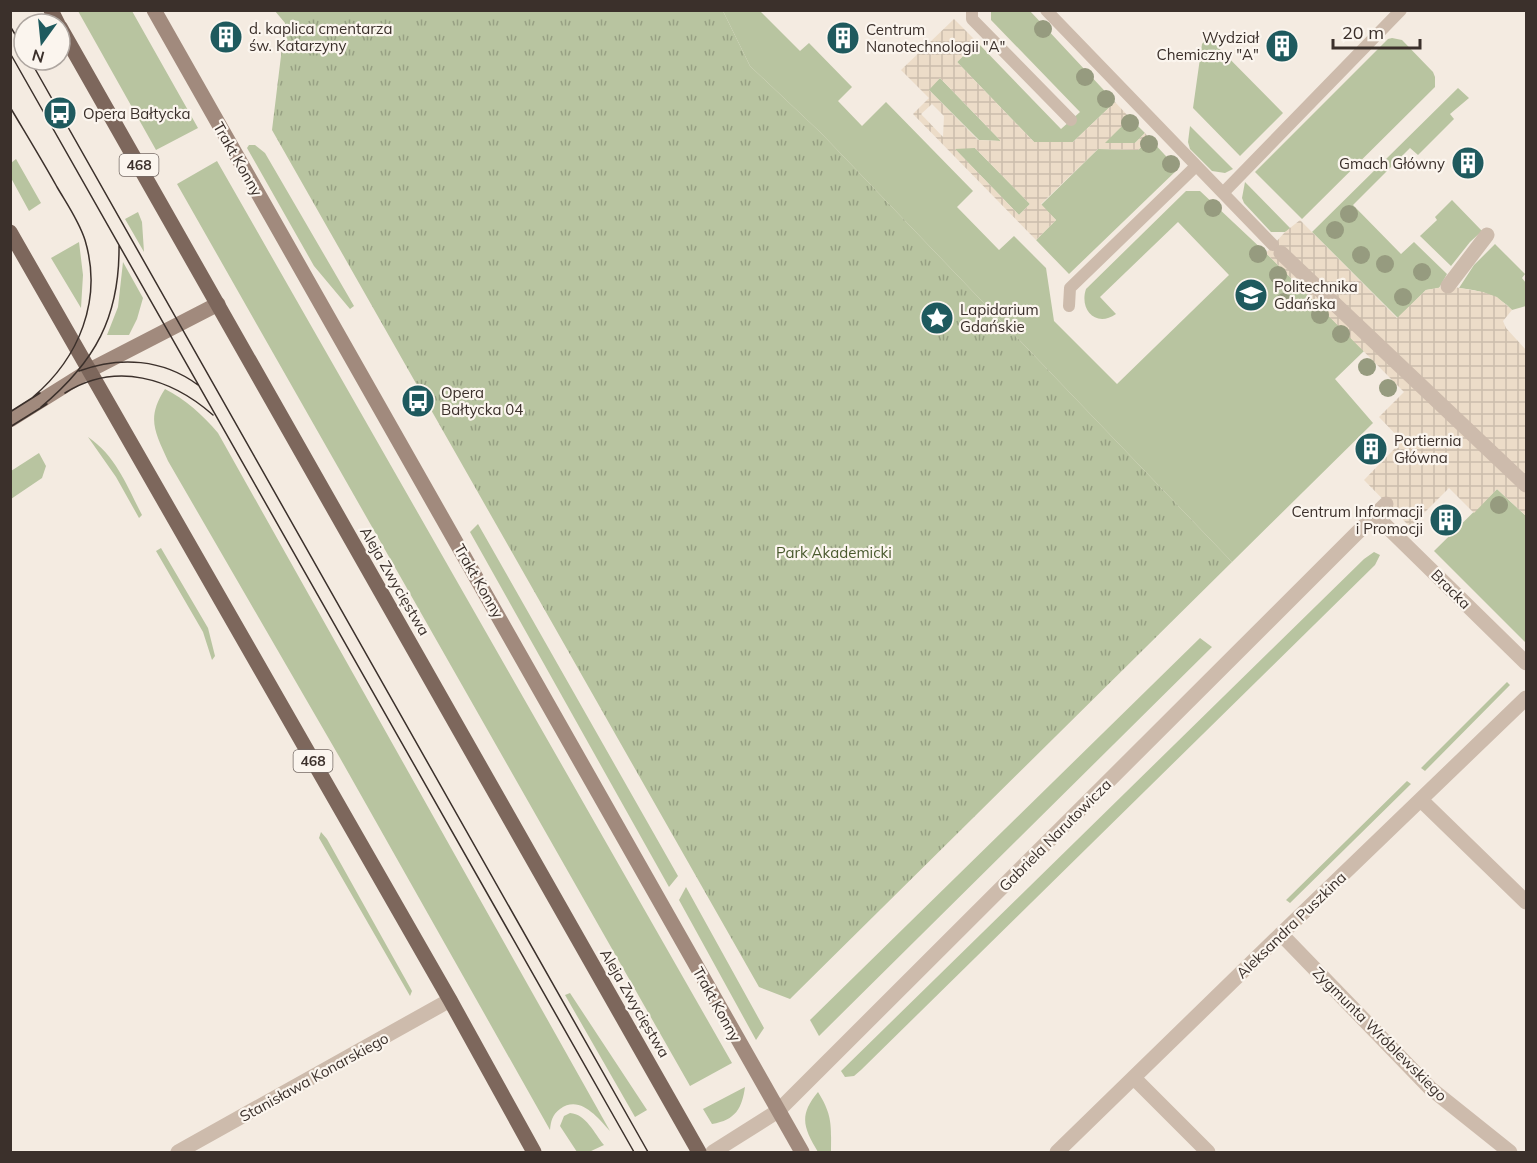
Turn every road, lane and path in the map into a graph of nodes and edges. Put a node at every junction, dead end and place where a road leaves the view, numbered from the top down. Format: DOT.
graph roads {
  1 [pos="154,10"];
  2 [pos="972,10"];
  3 [pos="1046,10"];
  4 [pos="1401,10"];
  5 [pos="72,49"];
  6 [pos="1071,120"];
  7 [pos="1196,166"];
  8 [pos="1223,193"];
  9 [pos="10,232"];
  10 [pos="1487,236"];
  11 [pos="1277,249"];
  12 [pos="1448,286"];
  13 [pos="218,304"];
  14 [pos="1070,306"];
  15 [pos="90,370"];
  16 [pos="10,420"];
  17 [pos="1527,485"];
  18 [pos="1381,510"];
  19 [pos="1527,663"];
  20 [pos="1527,698"];
  21 [pos="1421,800"];
  22 [pos="1527,902"];
  23 [pos="1281,933"];
  24 [pos="450,1000"];
  25 [pos="1134,1078"];
  26 [pos="778,1111"];
  27 [pos="178,1152"];
  28 [pos="534,1152"];
  29 [pos="699,1152"];
  30 [pos="713,1152"];
  31 [pos="802,1152"];
  32 [pos="1057,1152"];
  33 [pos="1208,1152"];
  34 [pos="1510,1152"];
  1 -- 26 [label="street, Trakt Konny"];
  2 -- 6 [label="lane"];
  3 -- 7 [label="lane"];
  4 -- 8 [label="lane"];
  5 -- 13 [label="main road, Aleja Zwycięstwa / 468"];
  7 -- 8 [label="lane"];
  7 -- 14 [label="lane"];
  8 -- 11 [label="lane"];
  9 -- 15 [label="main road, 468"];
  10 -- 12 [label="street"];
  11 -- 17 [label="street"];
  13 -- 15 [label="street"];
  13 -- 29 [label="main road, Aleja Zwycięstwa / 468"];
  15 -- 16 [label="street"];
  15 -- 24 [label="main road, 468"];
  18 -- 19 [label="street, Bracka"];
  18 -- 26 [label="street, Gabriela Narutowicza"];
  20 -- 21 [label="street, Aleksandra Puszkina"];
  21 -- 22 [label="street"];
  21 -- 23 [label="street, Aleksandra Puszkina"];
  23 -- 25 [label="street, Aleksandra Puszkina"];
  23 -- 34 [label="street, Zygmunta Wróblewskiego"];
  24 -- 27 [label="street, Stanisława Konarskiego"];
  24 -- 28 [label="main road, 468"];
  25 -- 32 [label="street, Aleksandra Puszkina"];
  25 -- 33 [label="street"];
  26 -- 30 [label="street, Gabriela Narutowicza"];
  26 -- 31 [label="street, Trakt Konny"];
}
